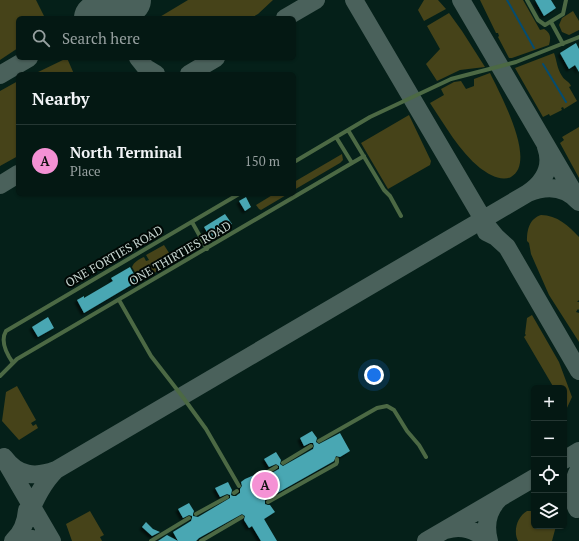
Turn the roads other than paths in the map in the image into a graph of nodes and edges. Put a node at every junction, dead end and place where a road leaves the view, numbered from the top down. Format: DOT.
graph roads {
  1 [pos="527,0"];
  2 [pos="566,0"];
  3 [pos="551,22"];
  4 [pos="579,37"];
  5 [pos="563,44"];
  6 [pos="348,130"];
  7 [pos="336,136"];
  8 [pos="364,156"];
  9 [pos="296,161"];
  10 [pos="352,163"];
  11 [pos="236,196"];
  12 [pos="296,196"];
  13 [pos="296,196"];
  14 [pos="401,216"];
  15 [pos="192,222"];
  16 [pos="207,248"];
  17 [pos="119,300"];
  18 [pos="12,363"];
  19 [pos="0,376"];
  20 [pos="319,441"];
  21 [pos="311,446"];
  22 [pos="426,457"];
  23 [pos="336,461"];
  24 [pos="283,463"];
  25 [pos="276,467"];
  26 [pos="266,473"];
  27 [pos="239,486"];
  28 [pos="227,497"];
  29 [pos="268,502"];
  30 [pos="196,514"];
  31 [pos="242,517"];
  32 [pos="189,518"];
  33 [pos="151,541"];
  34 [pos="200,541"];
  1 -- 3 [label="lane"];
  2 -- 3 [label="lane"];
  3 -- 5 [label="lane"];
  4 -- 5 [label="lane"];
  5 -- 6 [label="lane"];
  6 -- 7 [label="lane"];
  6 -- 8 [label="lane"];
  7 -- 9 [label="lane"];
  7 -- 10 [label="lane"];
  8 -- 10 [label="lane, ONE THIRTIES ROAD"];
  8 -- 14 [label="lane"];
  10 -- 13 [label="lane, ONE THIRTIES ROAD"];
  11 -- 15 [label="lane, ONE FORTIES ROAD"];
  12 -- 16 [label="lane, ONE THIRTIES ROAD"];
  15 -- 16 [label="lane"];
  15 -- 18 [label="lane, ONE FORTIES ROAD"];
  16 -- 17 [label="lane, ONE THIRTIES ROAD"];
  17 -- 18 [label="lane, ONE THIRTIES ROAD"];
  17 -- 27 [label="lane"];
  18 -- 19 [label="lane, ONE THIRTIES ROAD"];
  20 -- 22 [label="lane"];
  21 -- 24 [label="lane"];
  23 -- 29 [label="lane"];
  25 -- 26 [label="lane"];
  28 -- 30 [label="lane"];
  31 -- 34 [label="lane"];
  32 -- 33 [label="lane"];
}
